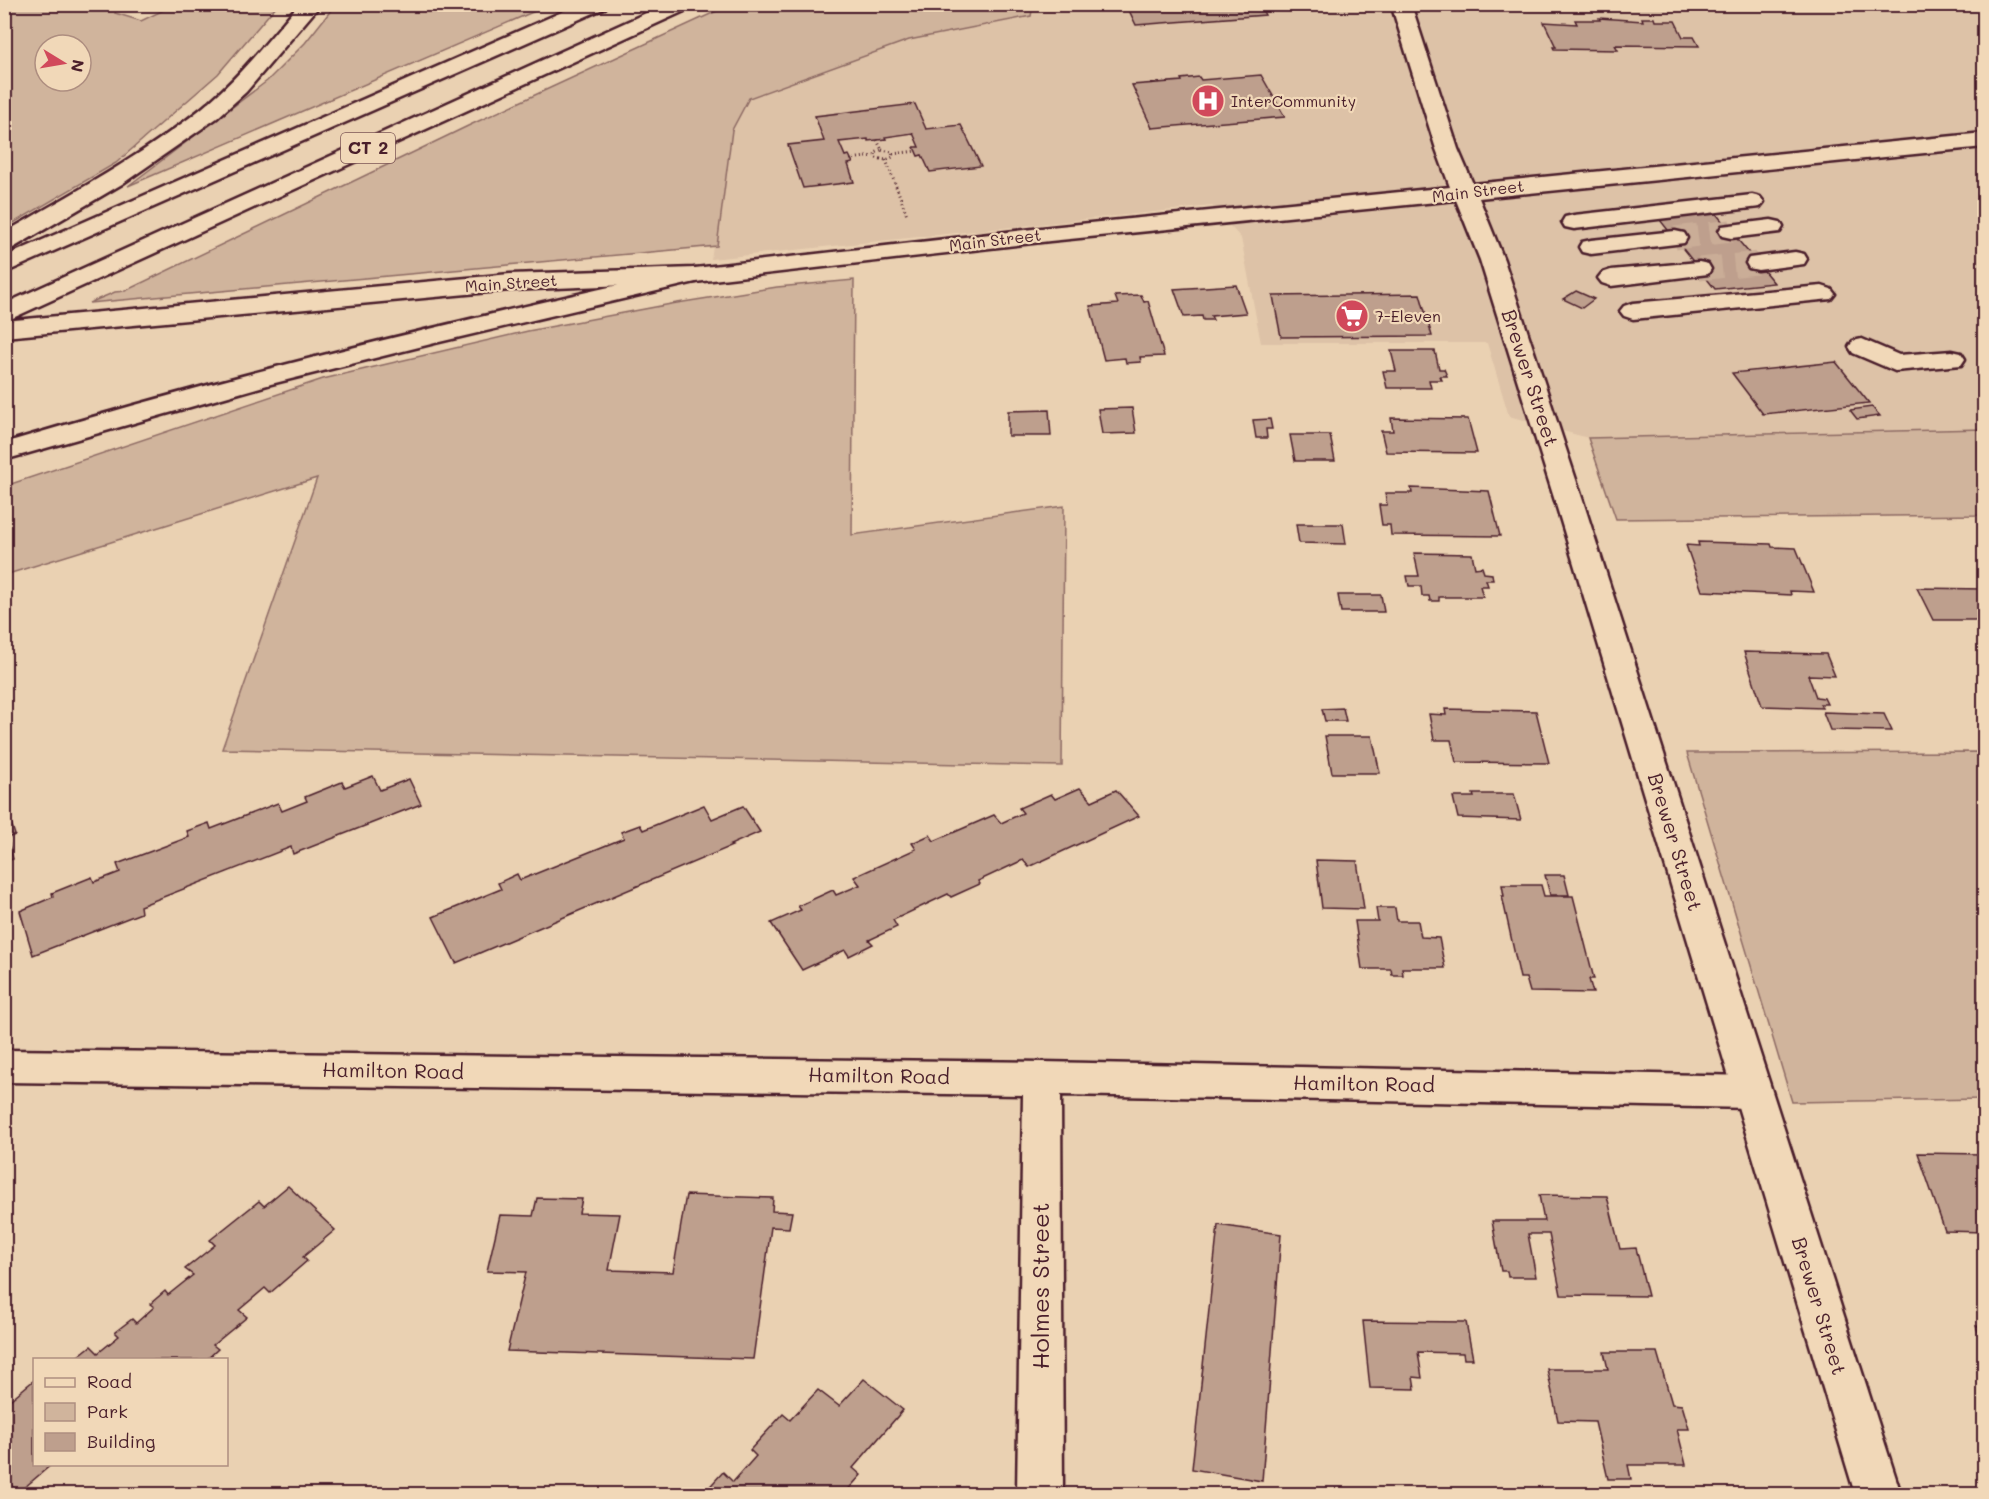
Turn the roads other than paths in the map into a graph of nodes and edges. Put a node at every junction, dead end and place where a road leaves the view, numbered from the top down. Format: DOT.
graph roads {
  1 [pos="311,4"];
  2 [pos="598,4"];
  3 [pos="684,4"];
  4 [pos="1401,4"];
  5 [pos="1984,140"];
  6 [pos="1464,193"];
  7 [pos="1752,202"];
  8 [pos="1574,222"];
  9 [pos="1771,227"];
  10 [pos="1731,231"];
  11 [pos="1675,238"];
  12 [pos="4,243"];
  13 [pos="1591,247"];
  14 [pos="1795,259"];
  15 [pos="1758,263"];
  16 [pos="4,266"];
  17 [pos="1699,269"];
  18 [pos="695,275"];
  19 [pos="1611,278"];
  20 [pos="1822,294"];
  21 [pos="1633,311"];
  22 [pos="4,314"];
  23 [pos="4,328"];
  24 [pos="1862,346"];
  25 [pos="1952,359"];
  26 [pos="4,452"];
  27 [pos="4,1066"];
  28 [pos="1042,1078"];
  29 [pos="1752,1092"];
  30 [pos="1040,1494"];
  31 [pos="1878,1494"];
  1 -- 12 [label="main road"];
  2 -- 16 [label="main road, CT 2"];
  3 -- 22 [label="main road, CT 2"];
  4 -- 6 [label="main road, Brewer Street"];
  5 -- 6 [label="main road, Main Street"];
  6 -- 18 [label="main road, Main Street"];
  6 -- 29 [label="main road, Brewer Street"];
  7 -- 8 [label="main road"];
  9 -- 10 [label="main road"];
  11 -- 13 [label="main road"];
  14 -- 15 [label="main road"];
  17 -- 19 [label="main road"];
  18 -- 23 [label="main road, Main Street"];
  18 -- 26 [label="main road"];
  20 -- 21 [label="main road"];
  24 -- 25 [label="main road"];
  27 -- 28 [label="main road, Hamilton Road"];
  28 -- 29 [label="main road, Hamilton Road"];
  28 -- 30 [label="main road, Holmes Street"];
  29 -- 31 [label="main road, Brewer Street"];
}
